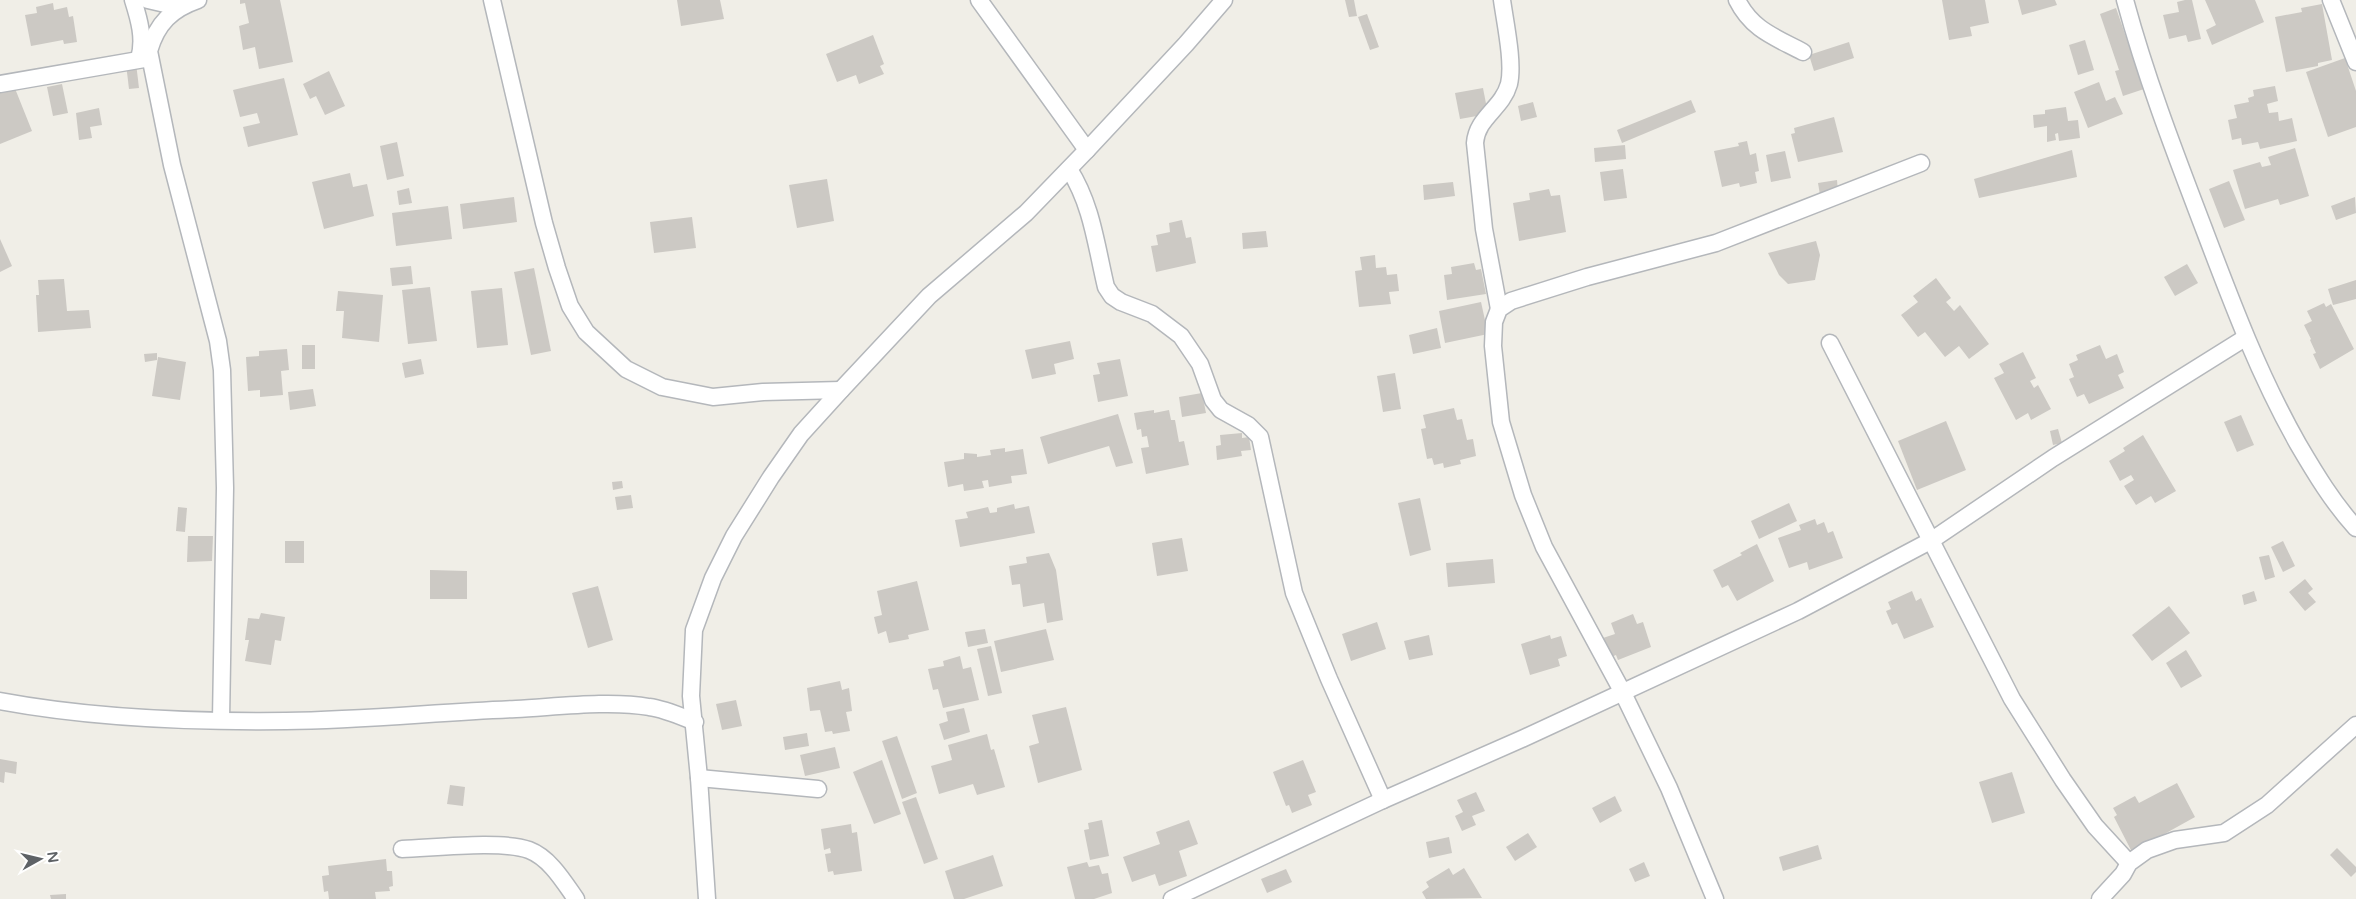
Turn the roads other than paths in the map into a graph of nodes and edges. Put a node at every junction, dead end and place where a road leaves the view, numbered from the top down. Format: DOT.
graph roads {
  1 [pos="133,0"];
  2 [pos="148,0"];
  3 [pos="198,0"];
  4 [pos="492,0"];
  5 [pos="979,0"];
  6 [pos="1224,0"];
  7 [pos="1502,0"];
  8 [pos="1736,0"];
  9 [pos="2125,0"];
  10 [pos="2331,0"];
  11 [pos="178,7"];
  12 [pos="1803,52"];
  13 [pos="144,59"];
  14 [pos="2356,62"];
  15 [pos="0,84"];
  16 [pos="1087,150"];
  17 [pos="1921,163"];
  18 [pos="1069,169"];
  19 [pos="1499,309"];
  20 [pos="2245,338"];
  21 [pos="1830,343"];
  22 [pos="841,390"];
  23 [pos="2356,528"];
  24 [pos="1932,540"];
  25 [pos="1622,691"];
  26 [pos="0,701"];
  27 [pos="221,720"];
  28 [pos="695,722"];
  29 [pos="2356,724"];
  30 [pos="699,778"];
  31 [pos="818,789"];
  32 [pos="1384,800"];
  33 [pos="402,849"];
  34 [pos="2129,863"];
  35 [pos="576,899"];
  36 [pos="707,899"];
  37 [pos="1172,899"];
  38 [pos="1715,899"];
  39 [pos="2100,899"];
  1 -- 13 [label="street"];
  2 -- 11 [label="street"];
  3 -- 11 [label="street"];
  4 -- 22 [label="street"];
  5 -- 16 [label="street"];
  6 -- 16 [label="street"];
  7 -- 19 [label="street"];
  8 -- 12 [label="street"];
  9 -- 20 [label="street"];
  10 -- 14 [label="street"];
  11 -- 13 [label="street"];
  13 -- 15 [label="street"];
  13 -- 27 [label="street"];
  16 -- 18 [label="street"];
  17 -- 19 [label="street"];
  18 -- 22 [label="street"];
  18 -- 32 [label="street"];
  19 -- 25 [label="street"];
  20 -- 23 [label="street"];
  20 -- 24 [label="street"];
  21 -- 24 [label="street"];
  22 -- 28 [label="street"];
  24 -- 25 [label="street"];
  24 -- 34 [label="street"];
  25 -- 32 [label="street"];
  25 -- 38 [label="street"];
  26 -- 27 [label="street"];
  27 -- 28 [label="street"];
  28 -- 30 [label="street"];
  29 -- 34 [label="street"];
  30 -- 31 [label="street"];
  30 -- 36 [label="street"];
  32 -- 37 [label="street"];
  33 -- 35 [label="street"];
  34 -- 39 [label="street"];
}
